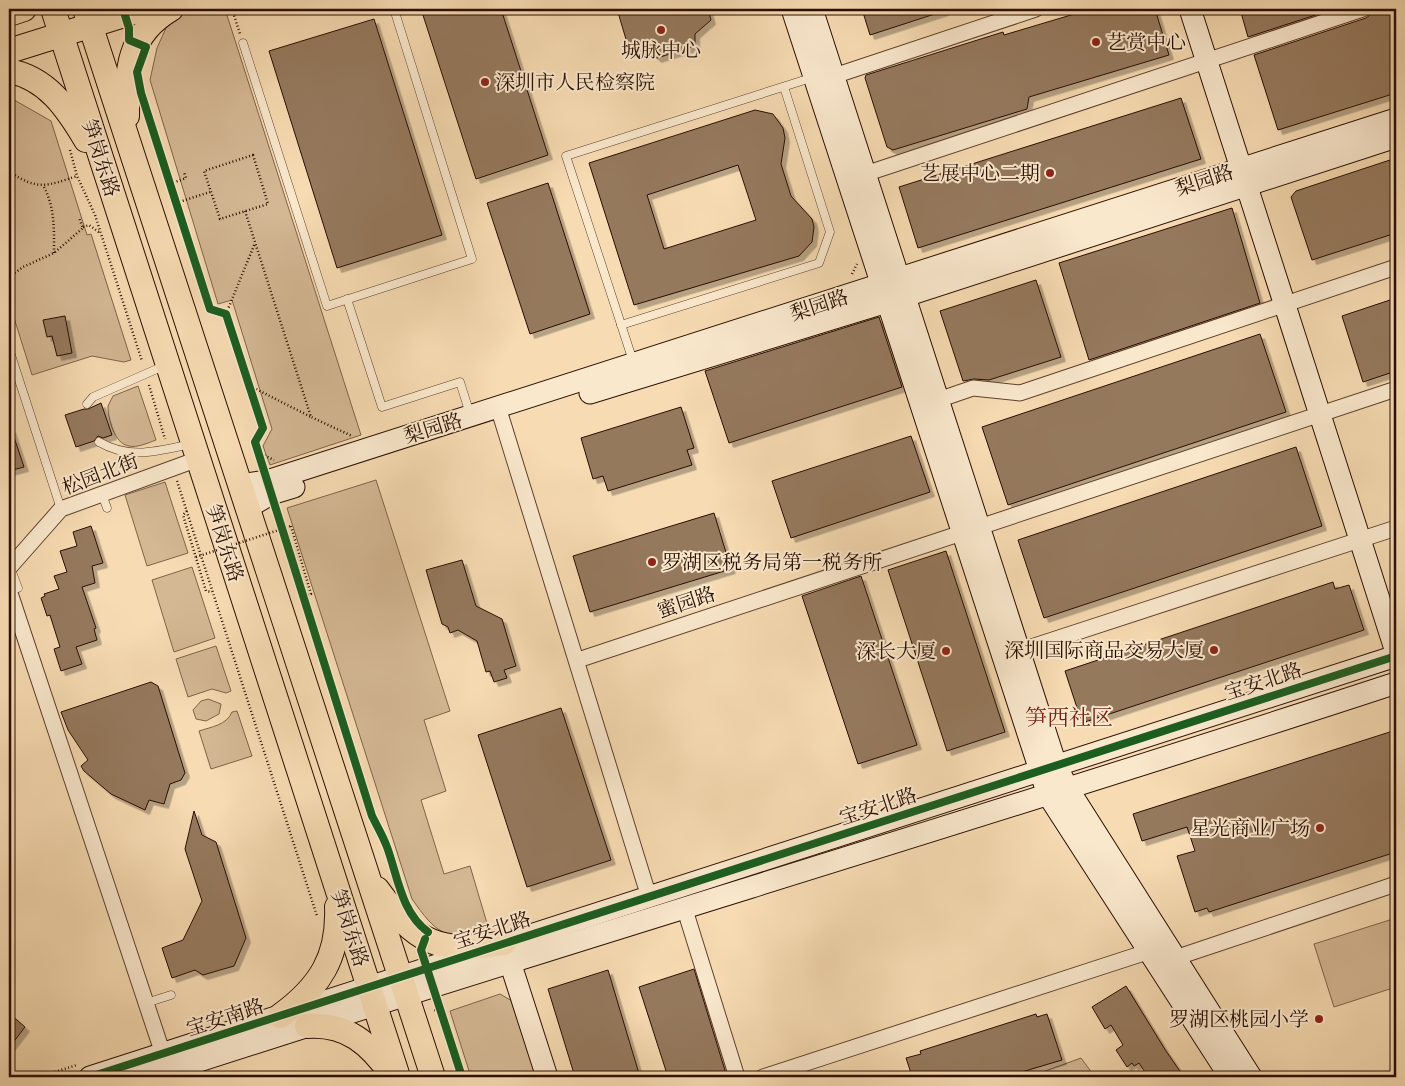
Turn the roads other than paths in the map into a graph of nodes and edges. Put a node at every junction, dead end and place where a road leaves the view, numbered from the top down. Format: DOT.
graph roads {
  1 [pos="24,9"];
  2 [pos="53,9"];
  3 [pos="143,9"];
  4 [pos="171,9"];
  5 [pos="394,9"];
  6 [pos="792,9"];
  7 [pos="812,9"];
  8 [pos="1036,9"];
  9 [pos="1190,9"];
  10 [pos="1363,9"];
  11 [pos="9,14"];
  12 [pos="87,17"];
  13 [pos="62,34"];
  14 [pos="243,43"];
  15 [pos="9,51"];
  16 [pos="1207,62"];
  17 [pos="9,70"];
  18 [pos="824,76"];
  19 [pos="784,87"];
  20 [pos="1396,119"];
  21 [pos="1396,137"];
  22 [pos="127,138"];
  23 [pos="105,171"];
  24 [pos="865,174"];
  25 [pos="1244,177"];
  26 [pos="1396,267"];
  27 [pos="892,291"];
  28 [pos="348,299"];
  29 [pos="1284,304"];
  30 [pos="621,325"];
  31 [pos="9,349"];
  32 [pos="633,363"];
  33 [pos="168,364"];
  34 [pos="1396,389"];
  35 [pos="938,400"];
  36 [pos="87,404"];
  37 [pos="500,413"];
  38 [pos="1320,414"];
  39 [pos="470,417"];
  40 [pos="99,442"];
  41 [pos="196,451"];
  42 [pos="240,485"];
  43 [pos="247,508"];
  44 [pos="61,509"];
  45 [pos="1396,528"];
  46 [pos="970,529"];
  47 [pos="1360,540"];
  48 [pos="10,567"];
  49 [pos="13,589"];
  50 [pos="1019,651"];
  51 [pos="1396,652"];
  52 [pos="1396,656"];
  53 [pos="578,660"];
  54 [pos="1396,683"];
  55 [pos="1048,768"];
  56 [pos="1058,792"];
  57 [pos="366,874"];
  58 [pos="335,882"];
  59 [pos="1396,884"];
  60 [pos="649,897"];
  61 [pos="685,910"];
  62 [pos="1150,951"];
  63 [pos="507,953"];
  64 [pos="1175,958"];
  65 [pos="403,986"];
  66 [pos="171,995"];
  67 [pos="372,996"];
  68 [pos="146,1003"];
  69 [pos="280,1016"];
  70 [pos="307,1026"];
  71 [pos="163,1054"];
  72 [pos="90,1077"];
  73 [pos="150,1077"];
  74 [pos="394,1077"];
  75 [pos="398,1077"];
  76 [pos="433,1077"];
  77 [pos="547,1077"];
  78 [pos="737,1077"];
  79 [pos="763,1077"];
  80 [pos="1230,1077"];
  81 [pos="1251,1077"];
  1 -- 11 [label="main road"];
  2 -- 13 [label="main road, 笋岗东路"];
  3 -- 12 [label="main road"];
  4 -- 22 [label="main road"];
  5 -- 28 [label="lane"];
  6 -- 18 [label="street"];
  7 -- 18 [label="street"];
  8 -- 18 [label="street"];
  9 -- 16 [label="street"];
  10 -- 16 [label="street"];
  12 -- 13 [label="main road"];
  12 -- 22 [label="main road, 笋岗东路"];
  13 -- 15 [label="main road"];
  13 -- 23 [label="main road, 笋岗东路"];
  14 -- 28 [label="lane"];
  16 -- 24 [label="street"];
  16 -- 25 [label="street"];
  17 -- 23 [label="main road"];
  18 -- 19 [label="lane"];
  18 -- 24 [label="street"];
  18 -- 27 [label="street"];
  19 -- 30 [label="lane"];
  19 -- 30 [label="lane"];
  20 -- 25 [label="street, 梨园路"];
  21 -- 25 [label="street, 梨园路"];
  22 -- 42 [label="main road, 笋岗东路"];
  23 -- 33 [label="main road, 笋岗东路"];
  24 -- 27 [label="street"];
  25 -- 27 [label="street, 梨园路"];
  25 -- 29 [label="street"];
  26 -- 29 [label="street"];
  27 -- 32 [label="street, 梨园路"];
  27 -- 35 [label="street"];
  27 -- 37 [label="street, 梨园路"];
  27 -- 46 [label="street"];
  28 -- 39 [label="lane"];
  29 -- 35 [label="street"];
  29 -- 38 [label="street"];
  30 -- 32 [label="lane"];
  31 -- 44 [label="lane"];
  32 -- 37 [label="street, 梨园路"];
  33 -- 36 [label="lane"];
  33 -- 41 [label="main road, 笋岗东路"];
  34 -- 38 [label="street, 蜜园路"];
  35 -- 46 [label="street"];
  37 -- 39 [label="street, 梨园路"];
  37 -- 43 [label="street, 梨园路"];
  37 -- 53 [label="street"];
  38 -- 46 [label="street, 蜜园路"];
  38 -- 47 [label="street"];
  39 -- 42 [label="street, 梨园路"];
  40 -- 41 [label="lane"];
  41 -- 44 [label="street, 松园北街"];
  41 -- 58 [label="main road, 笋岗东路"];
  42 -- 43 [label="main road, 笋岗东路"];
  43 -- 57 [label="main road, 笋岗东路"];
  44 -- 48 [label="street, 松园北街"];
  45 -- 47 [label="street"];
  46 -- 50 [label="street"];
  46 -- 53 [label="street, 蜜园路"];
  46 -- 55 [label="street"];
  47 -- 50 [label="street"];
  47 -- 51 [label="street"];
  48 -- 49 [label="lane"];
  49 -- 68 [label="street"];
  50 -- 55 [label="street"];
  52 -- 55 [label="street, 宝安北路"];
  53 -- 60 [label="street"];
  54 -- 56 [label="street, 宝安北路"];
  55 -- 56 [label="street"];
  55 -- 60 [label="street, 宝安北路"];
  56 -- 61 [label="street, 宝安北路"];
  56 -- 62 [label="street"];
  56 -- 64 [label="street"];
  57 -- 63 [label="main road"];
  57 -- 65 [label="main road, 笋岗东路"];
  58 -- 67 [label="main road, 笋岗东路"];
  58 -- 69 [label="main road"];
  59 -- 64 [label="street"];
  60 -- 63 [label="street, 宝安北路"];
  61 -- 63 [label="street, 宝安北路"];
  61 -- 78 [label="street"];
  62 -- 79 [label="street"];
  62 -- 80 [label="street"];
  63 -- 65 [label="street, 宝安北路"];
  63 -- 77 [label="street"];
  64 -- 81 [label="street"];
  65 -- 67 [label="street, 宝安北路"];
  65 -- 76 [label="main road, 笋岗东路"];
  66 -- 68 [label="lane"];
  67 -- 69 [label="street, 宝安南路"];
  67 -- 70 [label="street, 宝安南路"];
  67 -- 75 [label="main road, 笋岗东路"];
  68 -- 71 [label="street"];
  69 -- 71 [label="street, 宝安南路"];
  70 -- 73 [label="street, 宝安南路"];
  70 -- 74 [label="main road"];
  71 -- 72 [label="street, 宝安南路"];
}
